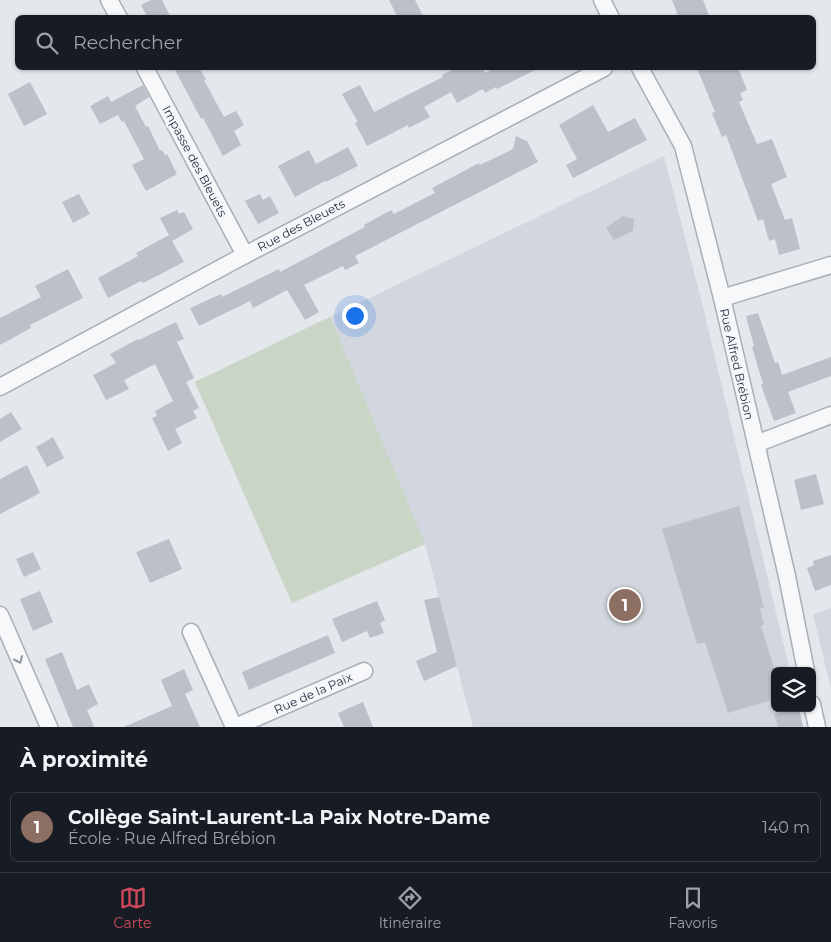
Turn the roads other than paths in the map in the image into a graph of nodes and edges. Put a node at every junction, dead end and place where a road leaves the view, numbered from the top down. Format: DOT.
graph roads {
  1 [pos="109,0"];
  2 [pos="602,0"];
  3 [pos="117,15"];
  4 [pos="610,15"];
  5 [pos="146,70"];
  6 [pos="600,70"];
  7 [pos="641,70"];
  8 [pos="245,255"];
  9 [pos="831,265"];
  10 [pos="722,298"];
  11 [pos="0,386"];
  12 [pos="831,415"];
  13 [pos="756,444"];
  14 [pos="0,615"];
  15 [pos="191,632"];
  16 [pos="805,667"];
  17 [pos="364,671"];
  18 [pos="814,712"];
  19 [pos="49,727"];
  20 [pos="235,727"];
  21 [pos="817,727"];
  1 -- 3 [label="street"];
  2 -- 4 [label="street"];
  5 -- 8 [label="street, Impasse des Bleuets"];
  6 -- 8 [label="street, Rue des Bleuets"];
  7 -- 10 [label="street, Rue Alfred Brébion"];
  8 -- 11 [label="street, Rue des Bleuets"];
  9 -- 10 [label="street"];
  10 -- 13 [label="street, Rue Alfred Brébion"];
  12 -- 13 [label="street"];
  13 -- 16 [label="street, Rue Alfred Brébion"];
  14 -- 19 [label="street, one-way"];
  15 -- 20 [label="street, Rue de la Paix"];
  17 -- 20 [label="street, Rue de la Paix"];
  18 -- 21 [label="street"];
}
